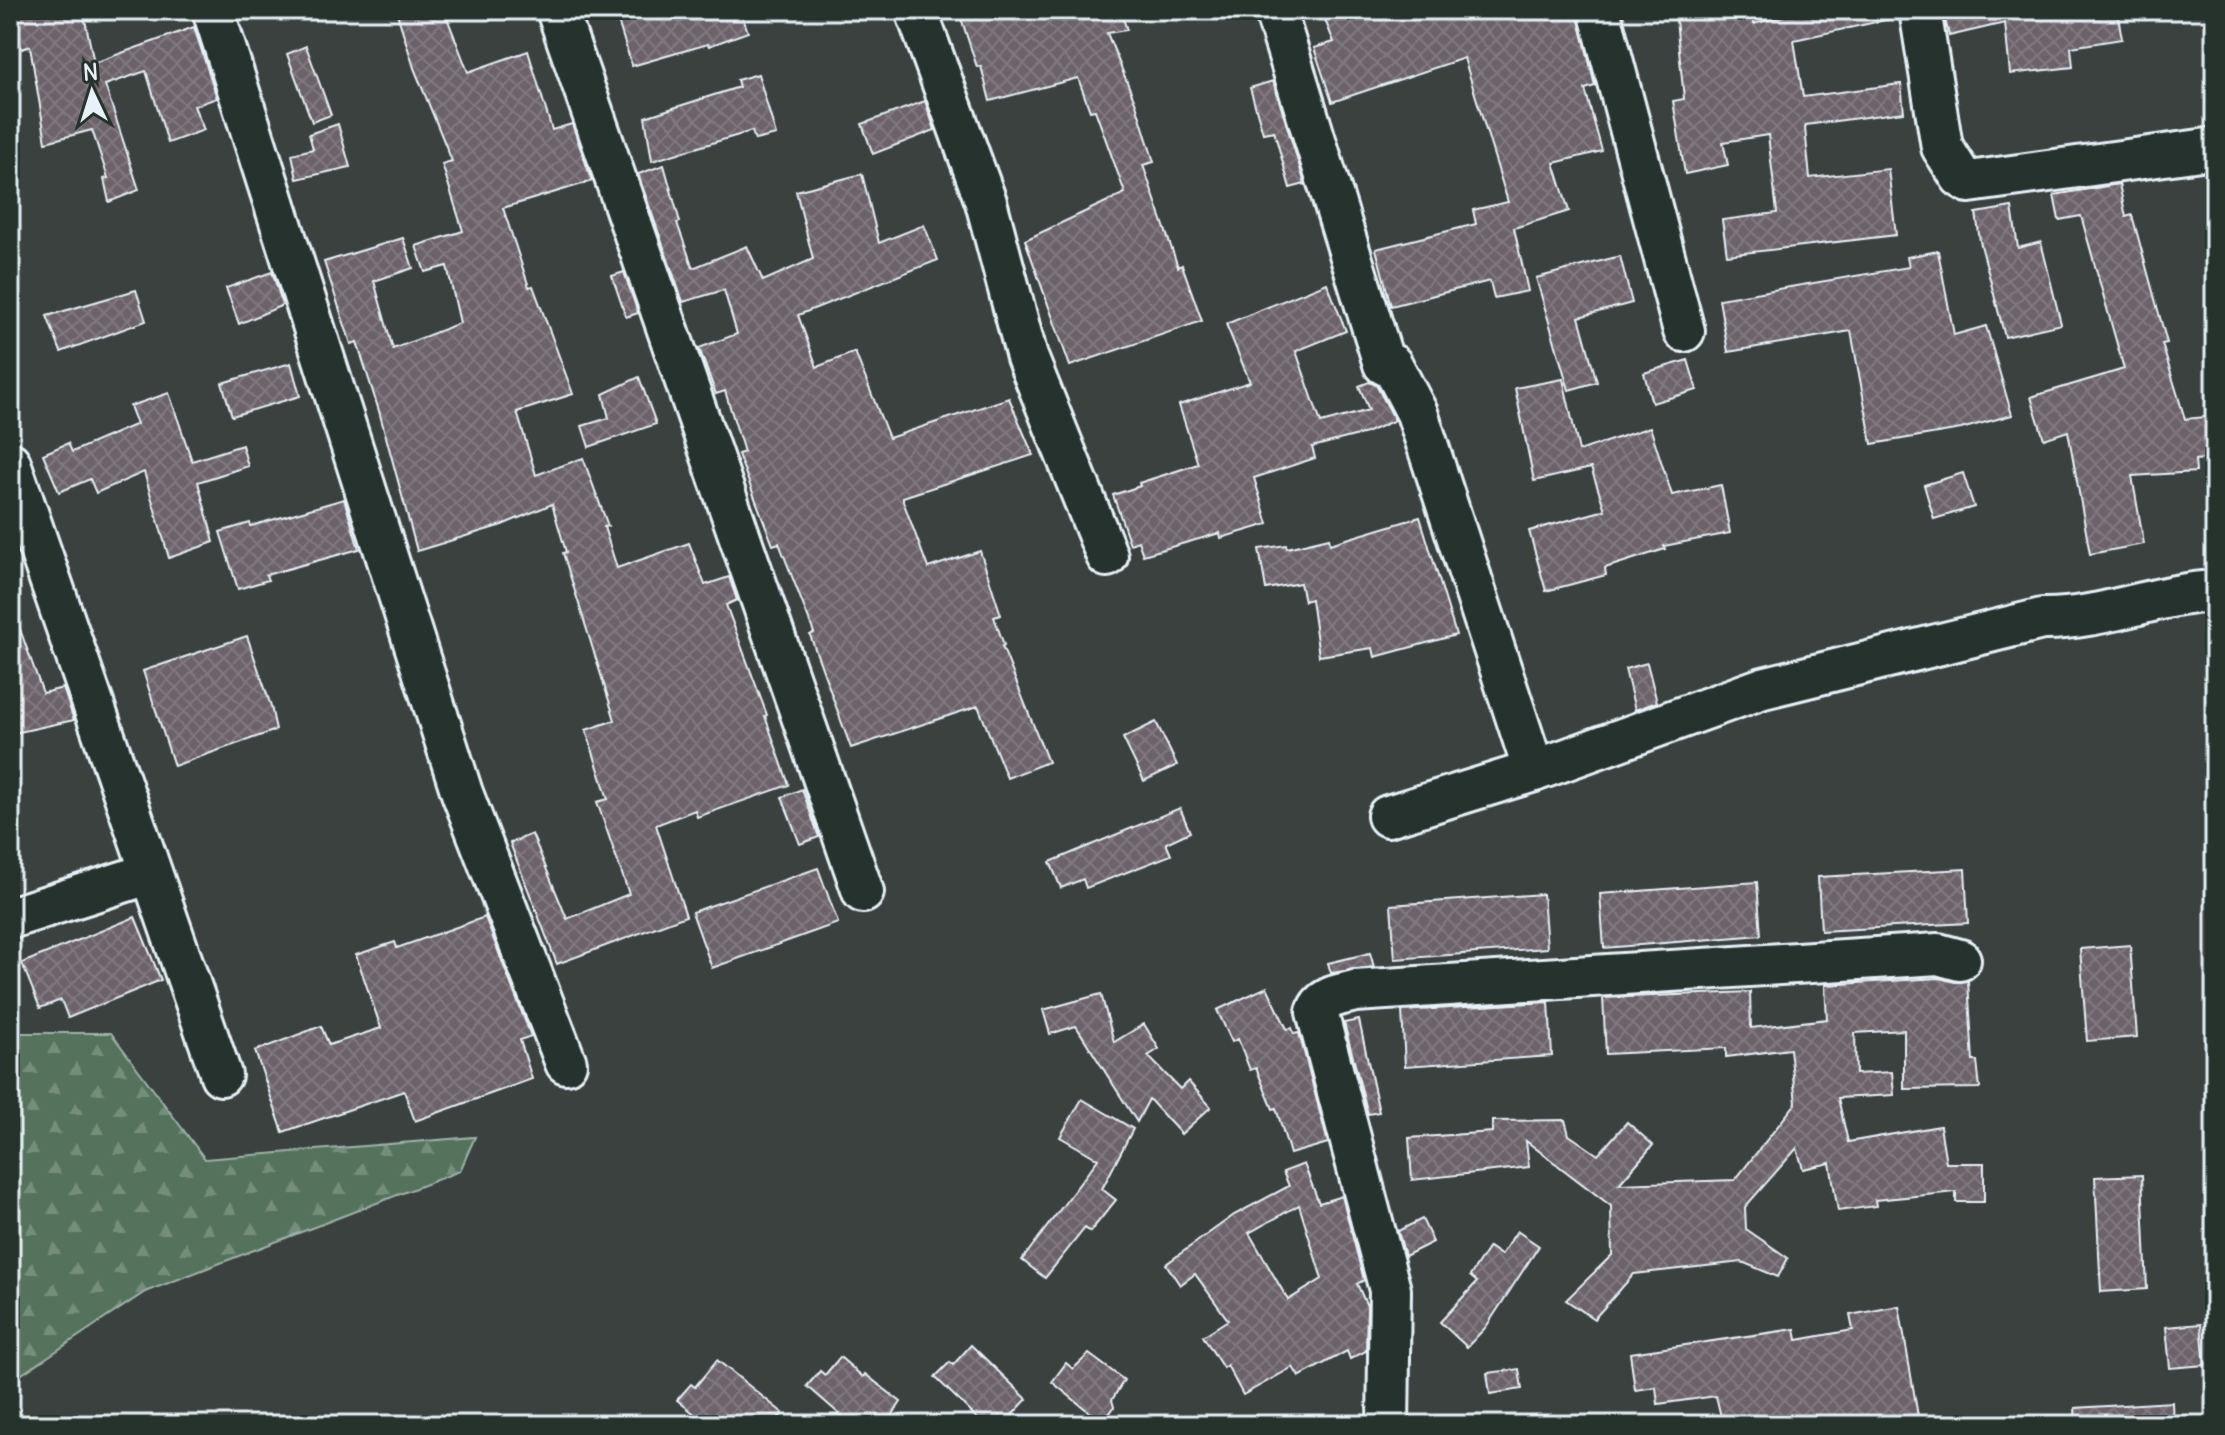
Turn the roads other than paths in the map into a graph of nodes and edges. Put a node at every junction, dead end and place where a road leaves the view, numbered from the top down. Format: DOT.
graph roads {
  1 [pos="213,10"];
  2 [pos="557,10"];
  3 [pos="916,10"];
  4 [pos="1275,10"];
  5 [pos="1599,10"];
  6 [pos="1920,10"];
  7 [pos="2215,148"];
  8 [pos="1684,331"];
  9 [pos="10,463"];
  10 [pos="25,553"];
  11 [pos="1107,556"];
  12 [pos="2215,591"];
  13 [pos="1534,771"];
  14 [pos="1388,816"];
  15 [pos="151,873"];
  16 [pos="863,892"];
  17 [pos="10,918"];
  18 [pos="1960,960"];
  19 [pos="566,1063"];
  20 [pos="221,1075"];
  21 [pos="1388,1425"];
  1 -- 19 [label="street"];
  2 -- 16 [label="street"];
  3 -- 11 [label="street"];
  4 -- 13 [label="street"];
  5 -- 8 [label="street"];
  6 -- 7 [label="street"];
  9 -- 10 [label="street"];
  10 -- 15 [label="street"];
  12 -- 13 [label="street"];
  13 -- 14 [label="street"];
  15 -- 17 [label="street"];
  15 -- 20 [label="street"];
  18 -- 21 [label="street"];
}
